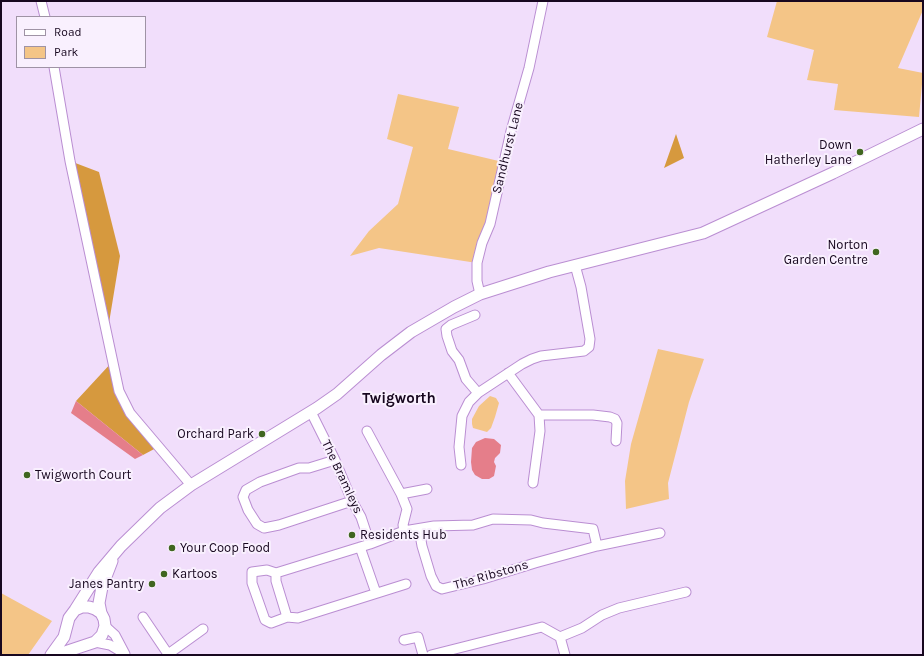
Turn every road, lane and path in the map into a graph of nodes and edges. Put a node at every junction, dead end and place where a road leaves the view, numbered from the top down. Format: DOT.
graph roads {
  1 [pos="41,1"];
  2 [pos="543,1"];
  3 [pos="45,16"];
  4 [pos="54,68"];
  5 [pos="923,129"];
  6 [pos="575,265"];
  7 [pos="480,294"];
  8 [pos="475,315"];
  9 [pos="508,373"];
  10 [pos="478,393"];
  11 [pos="311,412"];
  12 [pos="539,415"];
  13 [pos="367,431"];
  14 [pos="616,441"];
  15 [pos="335,460"];
  16 [pos="462,461"];
  17 [pos="534,483"];
  18 [pos="191,485"];
  19 [pos="427,489"];
  20 [pos="401,494"];
  21 [pos="352,501"];
  22 [pos="419,529"];
  23 [pos="404,531"];
  24 [pos="660,533"];
  25 [pos="370,544"];
  26 [pos="597,546"];
  27 [pos="360,547"];
  28 [pos="114,555"];
  29 [pos="276,574"];
  30 [pos="406,584"];
  31 [pos="686,592"];
  32 [pos="376,593"];
  33 [pos="75,610"];
  34 [pos="100,613"];
  35 [pos="287,616"];
  36 [pos="143,617"];
  37 [pos="105,626"];
  38 [pos="67,628"];
  39 [pos="203,629"];
  40 [pos="560,637"];
  41 [pos="404,640"];
  42 [pos="93,643"];
  43 [pos="126,654"];
  44 [pos="167,654"];
  45 [pos="442,654"];
  46 [pos="50,655"];
  47 [pos="56,655"];
  48 [pos="423,655"];
  49 [pos="431,655"];
  50 [pos="564,655"];
  1 -- 3 [label="street"];
  2 -- 7 [label="street, Sandhurst Lane"];
  4 -- 18 [label="street"];
  5 -- 6 [label="main road"];
  6 -- 7 [label="main road"];
  6 -- 9 [label="street"];
  7 -- 11 [label="main road"];
  8 -- 10 [label="street"];
  9 -- 10 [label="street"];
  9 -- 12 [label="street"];
  10 -- 16 [label="street"];
  11 -- 15 [label="street, The Bramleys"];
  11 -- 18 [label="main road"];
  12 -- 14 [label="street"];
  12 -- 17 [label="street"];
  13 -- 20 [label="street"];
  15 -- 21 [label="street, The Bramleys"];
  15 -- 21 [label="street"];
  18 -- 28 [label="main road"];
  19 -- 20 [label="street"];
  20 -- 23 [label="street"];
  21 -- 25 [label="street, The Bramleys"];
  22 -- 23 [label="street"];
  22 -- 26 [label="street"];
  22 -- 26 [label="street, The Ribstons"];
  23 -- 25 [label="street"];
  24 -- 26 [label="street"];
  25 -- 27 [label="street"];
  27 -- 29 [label="street"];
  27 -- 32 [label="street"];
  28 -- 33 [label="main road"];
  28 -- 34 [label="main road"];
  29 -- 35 [label="street"];
  29 -- 35 [label="street"];
  30 -- 32 [label="street"];
  31 -- 40 [label="street"];
  32 -- 35 [label="street"];
  33 -- 34 [label="main road"];
  33 -- 38 [label="main road"];
  34 -- 37 [label="main road"];
  36 -- 44 [label="street"];
  37 -- 42 [label="main road"];
  37 -- 43 [label="street"];
  38 -- 42 [label="main road"];
  38 -- 46 [label="main road"];
  39 -- 44 [label="street"];
  40 -- 45 [label="street"];
  40 -- 50 [label="street"];
  41 -- 48 [label="street"];
  42 -- 43 [label="street"];
  42 -- 47 [label="main road"];
  45 -- 49 [label="street"];
}
